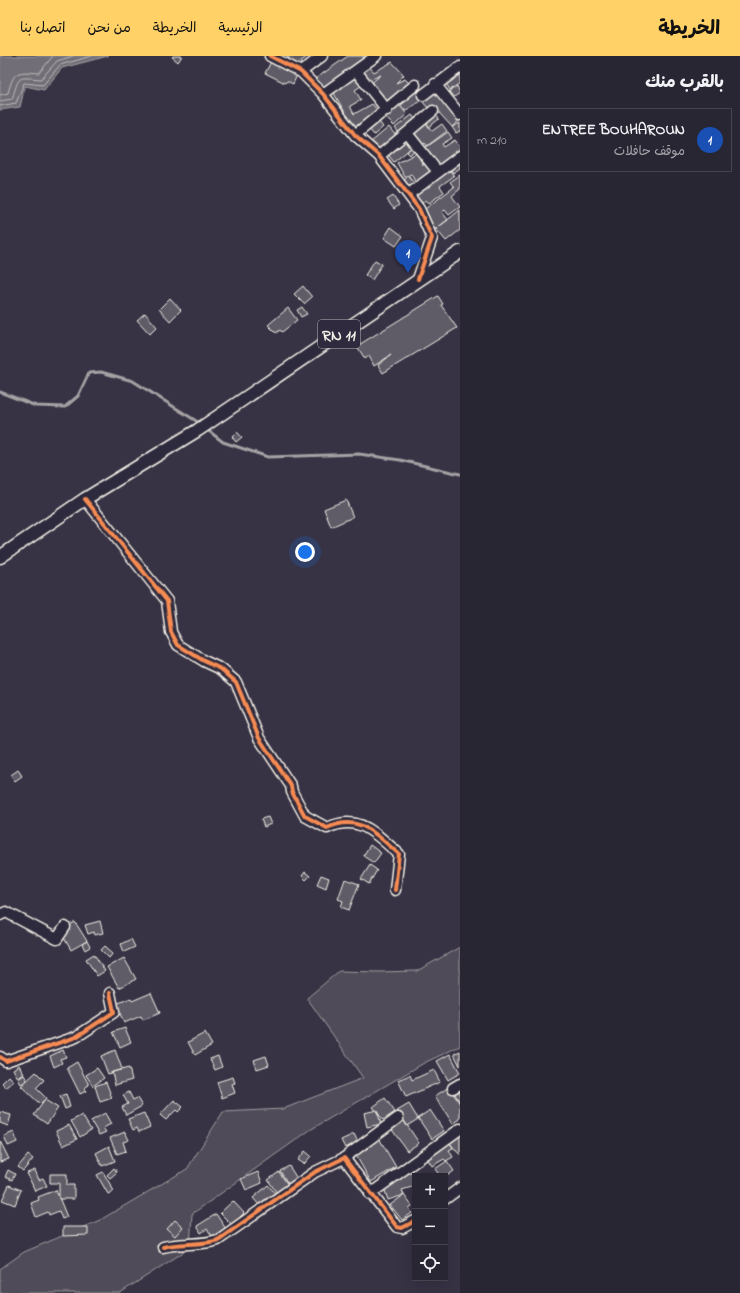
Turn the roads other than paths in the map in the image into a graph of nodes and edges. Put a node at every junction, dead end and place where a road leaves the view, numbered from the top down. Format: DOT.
graph roads {
  1 [pos="270,56"];
  2 [pos="322,56"];
  3 [pos="376,56"];
  4 [pos="460,67"];
  5 [pos="356,71"];
  6 [pos="301,72"];
  7 [pos="435,84"];
  8 [pos="415,85"];
  9 [pos="323,94"];
  10 [pos="423,95"];
  11 [pos="387,110"];
  12 [pos="433,111"];
  13 [pos="460,115"];
  14 [pos="407,133"];
  15 [pos="355,135"];
  16 [pos="379,156"];
  17 [pos="460,156"];
  18 [pos="438,172"];
  19 [pos="409,194"];
  20 [pos="460,252"];
  21 [pos="418,279"];
  22 [pos="85,499"];
  23 [pos="0,557"];
  24 [pos="395,890"];
  25 [pos="0,914"];
  26 [pos="65,927"];
  27 [pos="110,994"];
  28 [pos="0,1057"];
  29 [pos="398,1118"];
  30 [pos="460,1129"];
  31 [pos="344,1158"];
  32 [pos="460,1188"];
  33 [pos="370,1194"];
  34 [pos="448,1197"];
  35 [pos="412,1223"];
  36 [pos="163,1247"];
  1 -- 6 [label="street"];
  2 -- 6 [label="street"];
  3 -- 5 [label="street"];
  4 -- 7 [label="street"];
  5 -- 9 [label="street"];
  5 -- 11 [label="street"];
  6 -- 9 [label="street"];
  7 -- 10 [label="street"];
  7 -- 13 [label="street"];
  8 -- 11 [label="street"];
  9 -- 15 [label="street"];
  11 -- 15 [label="street"];
  12 -- 14 [label="street"];
  14 -- 16 [label="street"];
  14 -- 18 [label="street"];
  15 -- 16 [label="street"];
  16 -- 19 [label="street"];
  17 -- 18 [label="street"];
  18 -- 19 [label="street"];
  19 -- 21 [label="street"];
  20 -- 21 [label="main road, RN 11"];
  21 -- 22 [label="main road, RN 11"];
  22 -- 23 [label="main road, RN 11"];
  22 -- 24 [label="street"];
  25 -- 26 [label="street"];
  27 -- 28 [label="street"];
  29 -- 31 [label="street"];
  30 -- 33 [label="street"];
  31 -- 33 [label="street"];
  31 -- 36 [label="street"];
  32 -- 34 [label="street"];
  33 -- 35 [label="street"];
}
